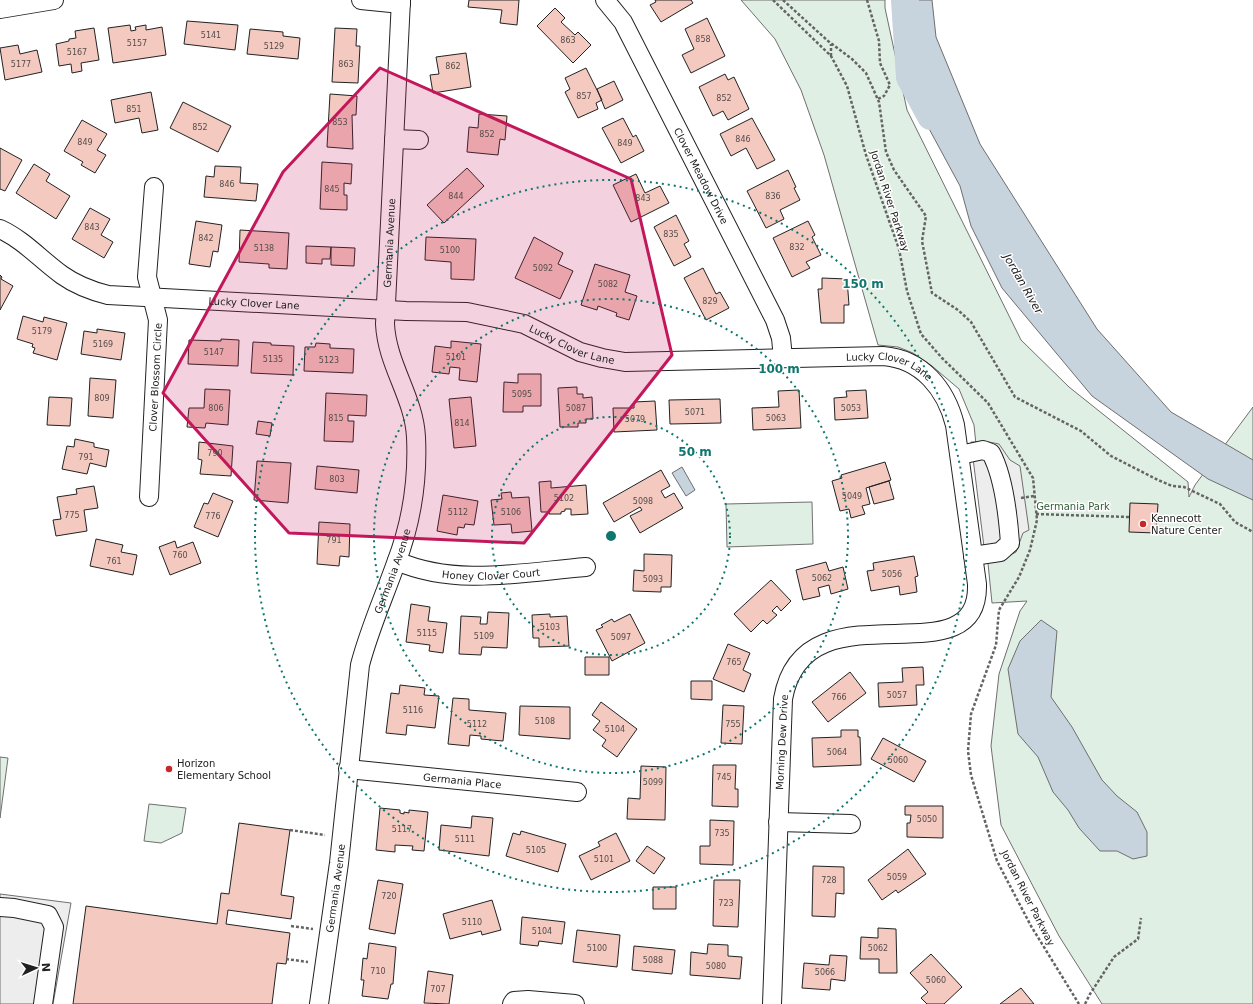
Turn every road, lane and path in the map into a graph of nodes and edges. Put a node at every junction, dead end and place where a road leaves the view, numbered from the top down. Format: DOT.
graph roads {
  1 [pos="54,0"];
  2 [pos="361,0"];
  3 [pos="605,0"];
  4 [pos="773,0"];
  5 [pos="783,0"];
  6 [pos="867,0"];
  7 [pos="401,2"];
  8 [pos="0,9"];
  9 [pos="831,44"];
  10 [pos="831,56"];
  11 [pos="878,100"];
  12 [pos="394,139"];
  13 [pos="419,140"];
  14 [pos="154,187"];
  15 [pos="0,229"];
  16 [pos="152,297"];
  17 [pos="386,310"];
  18 [pos="782,358"];
  19 [pos="960,455"];
  20 [pos="149,497"];
  21 [pos="1036,514"];
  22 [pos="1129,517"];
  23 [pos="1253,532"];
  24 [pos="973,556"];
  25 [pos="397,561"];
  26 [pos="586,567"];
  27 [pos="977,599"];
  28 [pos="348,770"];
  29 [pos="577,792"];
  30 [pos="778,822"];
  31 [pos="851,824"];
  32 [pos="290,830"];
  33 [pos="325,835"];
  34 [pos="0,907"];
  35 [pos="1141,918"];
  36 [pos="291,926"];
  37 [pos="313,928"];
  38 [pos="286,959"];
  39 [pos="308,962"];
  40 [pos="43,1004"];
  41 [pos="319,1004"];
  42 [pos="512,1004"];
  43 [pos="575,1004"];
  44 [pos="772,1004"];
  45 [pos="1079,1004"];
  46 [pos="1085,1004"];
  1 -- 8 [label="street"];
  2 -- 7 [label="street"];
  3 -- 18 [label="street, Clover Meadow Drive"];
  4 -- 10 [label="path, Jordan River Parkway"];
  5 -- 9 [label="path"];
  6 -- 11 [label="path"];
  7 -- 12 [label="street, Germania Avenue"];
  9 -- 10 [label="path"];
  9 -- 11 [label="path"];
  10 -- 21 [label="path, Jordan River Parkway"];
  11 -- 23 [label="path"];
  12 -- 13 [label="street"];
  12 -- 17 [label="street, Germania Avenue"];
  14 -- 16 [label="street, Clover Blossom Circle"];
  15 -- 16 [label="street, Lucky Clover Lane"];
  16 -- 17 [label="street, Lucky Clover Lane"];
  16 -- 20 [label="street, Clover Blossom Circle"];
  17 -- 18 [label="street, Lucky Clover Lane"];
  17 -- 25 [label="street, Germania Avenue"];
  18 -- 19 [label="street, Lucky Clover Lane"];
  19 -- 24 [label="street, Lucky Clover Lane"];
  19 -- 24 [label="street"];
  21 -- 22 [label="path"];
  21 -- 45 [label="path, Jordan River Parkway"];
  24 -- 27 [label="street, Lucky Clover Lane"];
  25 -- 26 [label="street, Honey Clover Court"];
  25 -- 28 [label="street, Germania Avenue"];
  27 -- 30 [label="street, Morning Dew Drive"];
  28 -- 29 [label="street, Germania Place"];
  28 -- 41 [label="street, Germania Avenue"];
  30 -- 31 [label="street"];
  30 -- 44 [label="street, Morning Dew Drive"];
  32 -- 33 [label="path"];
  34 -- 40 [label="street"];
  35 -- 46 [label="path"];
  36 -- 37 [label="path"];
  38 -- 39 [label="path"];
  42 -- 43 [label="street"];
}
